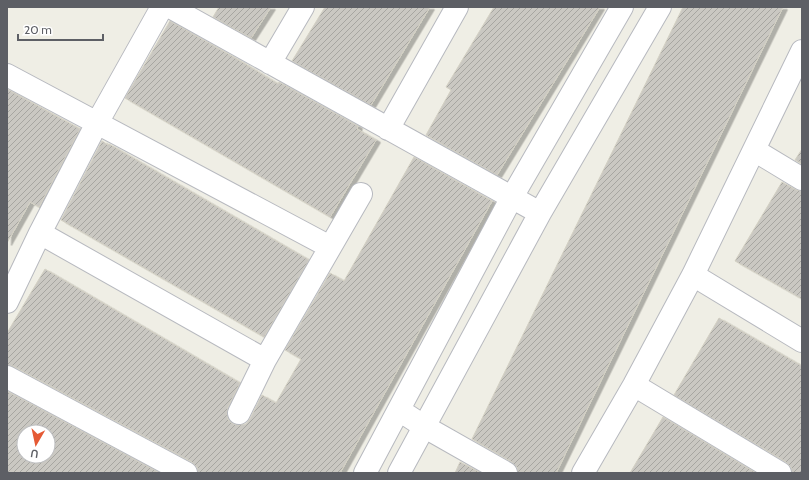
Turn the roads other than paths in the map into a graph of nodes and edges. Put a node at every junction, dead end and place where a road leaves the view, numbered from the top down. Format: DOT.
graph roads {
  1 [pos="162,7"];
  2 [pos="170,7"];
  3 [pos="303,7"];
  4 [pos="457,7"];
  5 [pos="622,7"];
  6 [pos="660,7"];
  7 [pos="802,51"];
  8 [pos="270,63"];
  9 [pos="7,75"];
  10 [pos="97,123"];
  11 [pos="388,129"];
  12 [pos="754,150"];
  13 [pos="802,179"];
  14 [pos="361,194"];
  15 [pos="512,197"];
  16 [pos="540,213"];
  17 [pos="40,233"];
  18 [pos="330,247"];
  19 [pos="693,275"];
  20 [pos="7,302"];
  21 [pos="802,342"];
  22 [pos="265,360"];
  23 [pos="7,377"];
  24 [pos="634,385"];
  25 [pos="399,410"];
  26 [pos="239,413"];
  27 [pos="425,427"];
  28 [pos="186,473"];
  29 [pos="365,473"];
  30 [pos="399,473"];
  31 [pos="506,473"];
  32 [pos="583,473"];
  33 [pos="780,473"];
  1 -- 10 [label="street"];
  2 -- 8 [label="street"];
  3 -- 8 [label="street"];
  4 -- 11 [label="street"];
  5 -- 15 [label="street"];
  6 -- 16 [label="street"];
  7 -- 12 [label="street"];
  8 -- 11 [label="street"];
  9 -- 10 [label="street"];
  10 -- 17 [label="street"];
  10 -- 18 [label="street"];
  11 -- 15 [label="street"];
  12 -- 13 [label="street"];
  12 -- 19 [label="street"];
  14 -- 18 [label="street"];
  15 -- 16 [label="street"];
  15 -- 25 [label="street"];
  16 -- 27 [label="street"];
  17 -- 20 [label="street"];
  17 -- 22 [label="street"];
  18 -- 22 [label="street"];
  19 -- 21 [label="street"];
  19 -- 24 [label="street"];
  22 -- 26 [label="street"];
  23 -- 28 [label="street"];
  24 -- 32 [label="street"];
  24 -- 33 [label="street"];
  25 -- 27 [label="street"];
  25 -- 29 [label="street"];
  27 -- 30 [label="street"];
  27 -- 31 [label="street"];
}
